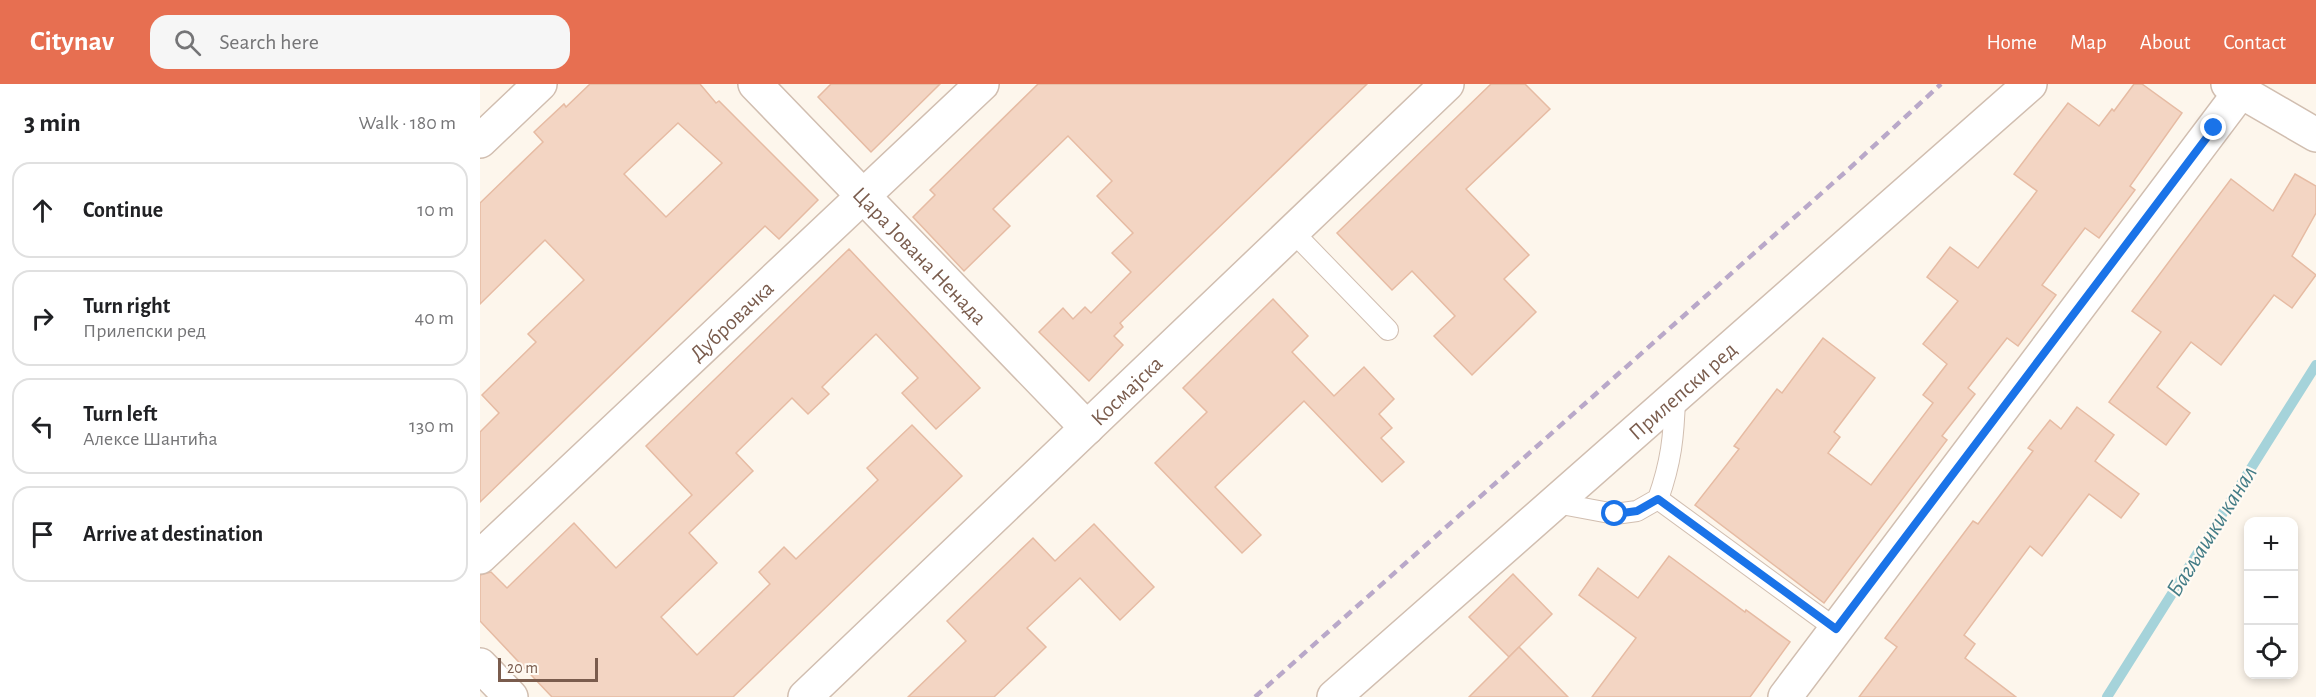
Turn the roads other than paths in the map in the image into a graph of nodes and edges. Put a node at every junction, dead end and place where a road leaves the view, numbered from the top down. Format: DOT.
graph roads {
  1 [pos="540,84"];
  2 [pos="755,84"];
  3 [pos="982,84"];
  4 [pos="1447,84"];
  5 [pos="2030,84"];
  6 [pos="2235,88"];
  7 [pos="2316,135"];
  8 [pos="480,141"];
  9 [pos="863,196"];
  10 [pos="1293,232"];
  11 [pos="1388,330"];
  12 [pos="1675,397"];
  13 [pos="1087,428"];
  14 [pos="1658,499"];
  15 [pos="1556,503"];
  16 [pos="480,557"];
  17 [pos="1836,629"];
  18 [pos="480,665"];
  19 [pos="511,697"];
  20 [pos="805,697"];
  21 [pos="1334,697"];
  22 [pos="1785,697"];
  1 -- 8 [label="street"];
  2 -- 9 [label="street, Цара Јована Ненада"];
  3 -- 9 [label="street, Дубровачка"];
  4 -- 10 [label="street, Космајска"];
  5 -- 12 [label="street, Прилепски ред"];
  6 -- 7 [label="street"];
  6 -- 17 [label="street"];
  9 -- 13 [label="street, Цара Јована Ненада"];
  9 -- 16 [label="street, Дубровачка"];
  10 -- 11 [label="lane"];
  10 -- 13 [label="street, Космајска"];
  12 -- 14 [label="lane"];
  12 -- 15 [label="street, Прилепски ред"];
  13 -- 20 [label="street, Космајска"];
  14 -- 15 [label="lane"];
  14 -- 17 [label="lane"];
  15 -- 21 [label="street, Прилепски ред"];
  17 -- 22 [label="street"];
  18 -- 19 [label="street"];
}
